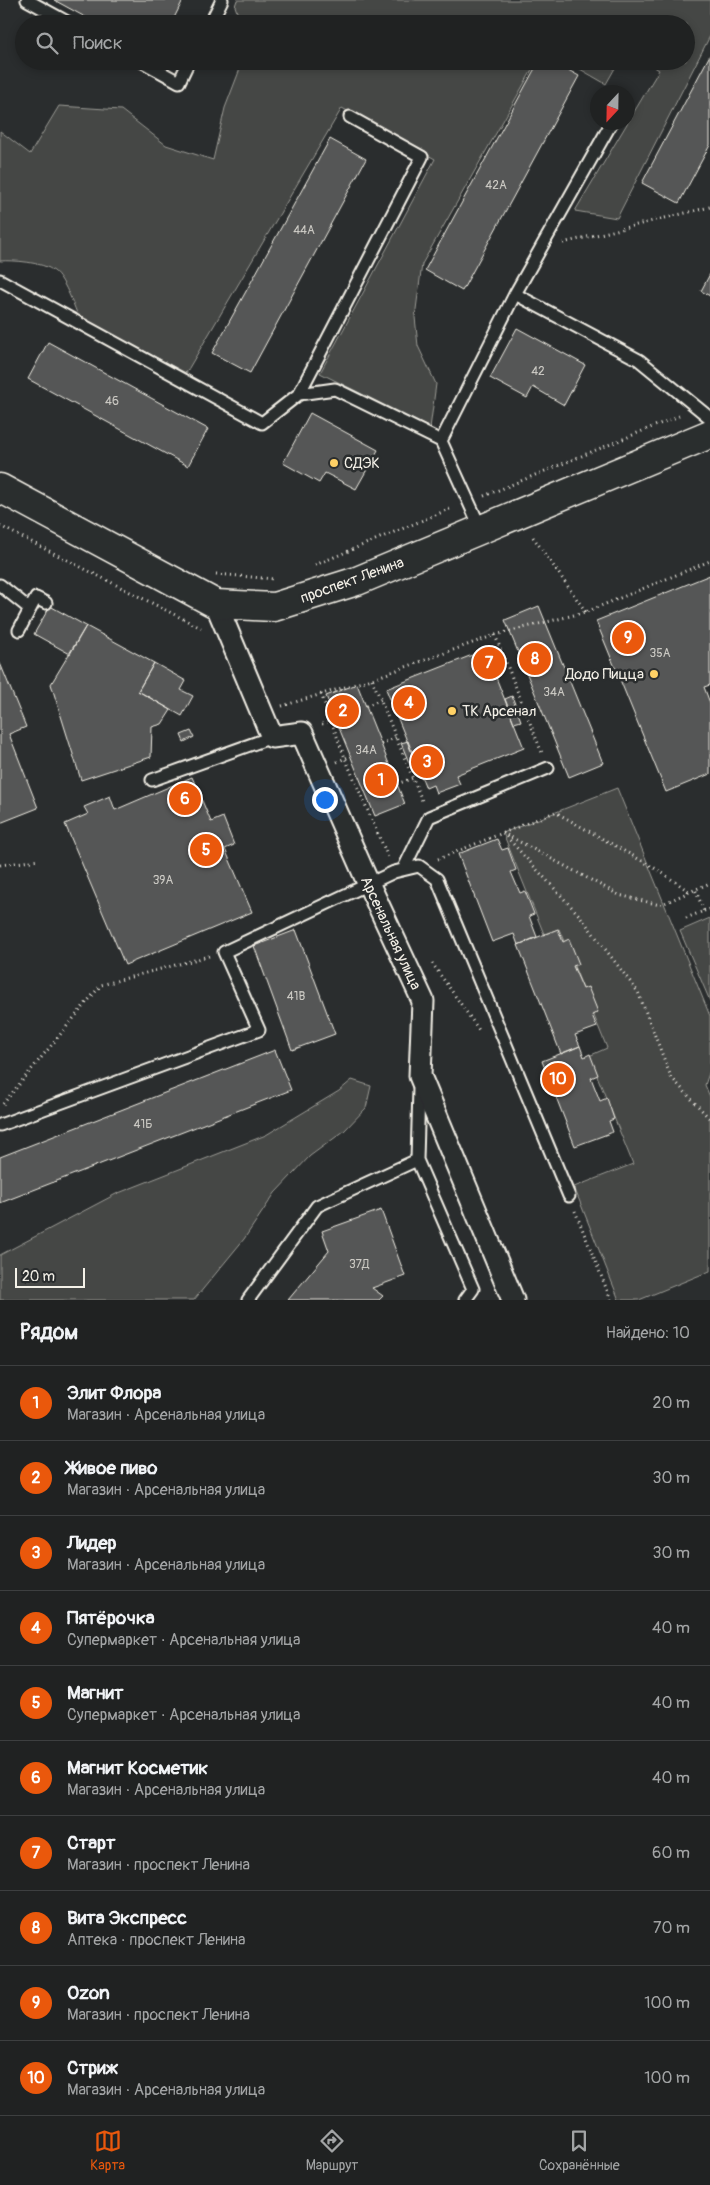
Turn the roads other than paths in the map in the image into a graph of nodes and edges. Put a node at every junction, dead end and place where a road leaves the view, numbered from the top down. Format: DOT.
graph roads {
  1 [pos="27,0"];
  2 [pos="222,0"];
  3 [pos="54,15"];
  4 [pos="214,15"];
  5 [pos="157,70"];
  6 [pos="185,70"];
  7 [pos="350,117"];
  8 [pos="607,130"];
  9 [pos="0,280"];
  10 [pos="515,294"];
  11 [pos="299,394"];
  12 [pos="710,418"];
  13 [pos="710,434"];
  14 [pos="441,441"];
  15 [pos="0,488"];
  16 [pos="481,529"];
  17 [pos="0,585"];
  18 [pos="46,603"];
  19 [pos="216,604"];
  20 [pos="30,609"];
  21 [pos="19,630"];
  22 [pos="272,737"];
  23 [pos="548,768"];
  24 [pos="152,780"];
  25 [pos="399,870"];
  26 [pos="369,885"];
  27 [pos="420,1076"];
  28 [pos="0,1125"];
  29 [pos="417,1160"];
  30 [pos="569,1196"];
  31 [pos="476,1295"];
  32 [pos="248,1300"];
  33 [pos="465,1300"];
  34 [pos="513,1300"];
  1 -- 3 [label="lane"];
  2 -- 4 [label="lane"];
  5 -- 6 [label="lane"];
  7 -- 11 [label="lane"];
  8 -- 10 [label="lane"];
  9 -- 11 [label="lane"];
  10 -- 12 [label="lane"];
  10 -- 14 [label="lane"];
  11 -- 14 [label="lane"];
  13 -- 16 [label="main road, проспект Ленина"];
  14 -- 16 [label="lane"];
  15 -- 19 [label="main road, проспект Ленина"];
  16 -- 19 [label="main road, проспект Ленина"];
  17 -- 20 [label="lane"];
  18 -- 20 [label="lane"];
  19 -- 22 [label="street"];
  20 -- 21 [label="lane"];
  22 -- 24 [label="lane"];
  22 -- 26 [label="street, Арсенальная улица"];
  23 -- 25 [label="lane"];
  25 -- 26 [label="lane"];
  25 -- 30 [label="lane"];
  26 -- 27 [label="street, Арсенальная улица"];
  26 -- 28 [label="lane"];
  27 -- 29 [label="lane"];
  27 -- 34 [label="street, Арсенальная улица"];
  29 -- 31 [label="lane"];
  29 -- 32 [label="lane"];
  31 -- 33 [label="lane"];
}
